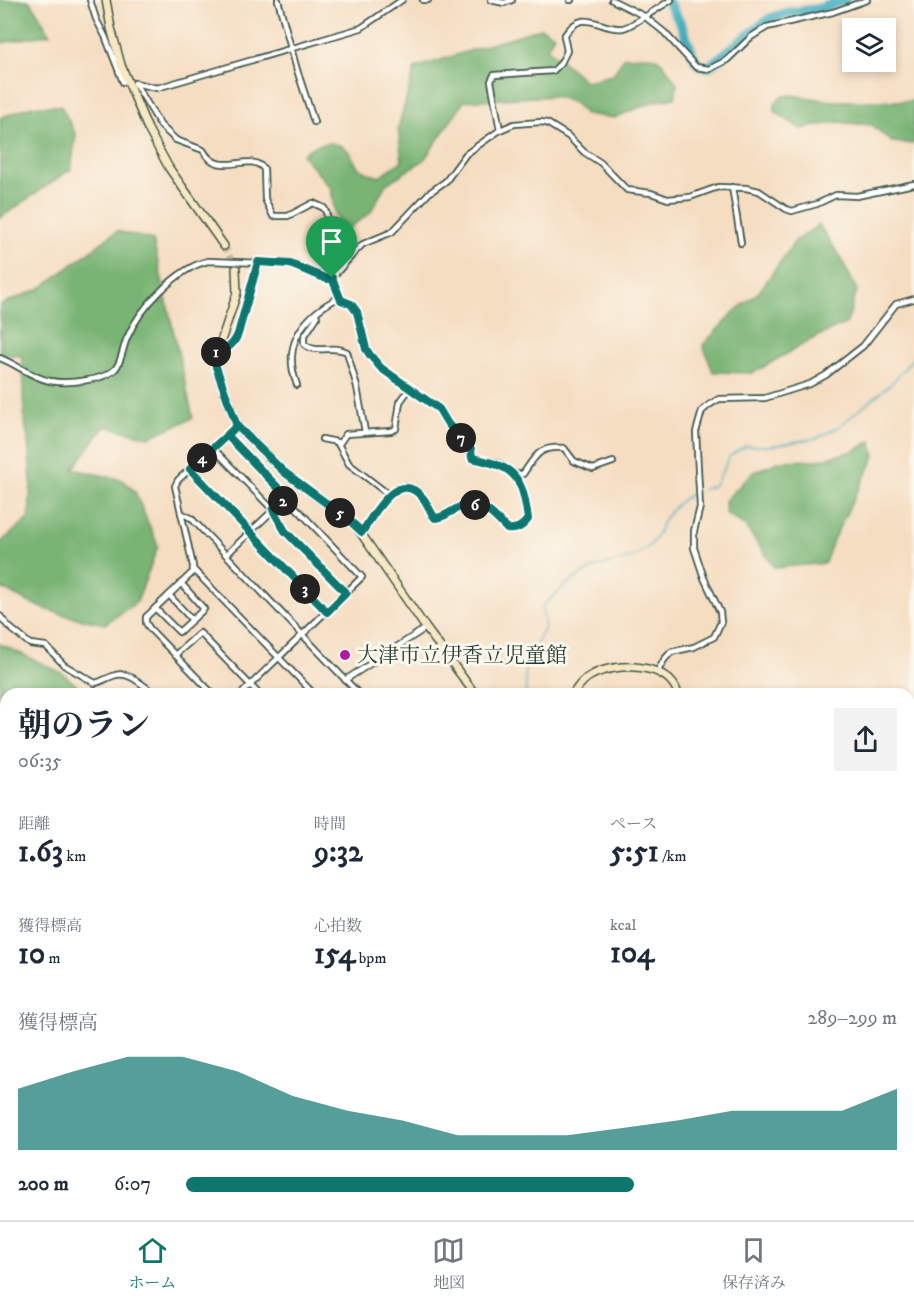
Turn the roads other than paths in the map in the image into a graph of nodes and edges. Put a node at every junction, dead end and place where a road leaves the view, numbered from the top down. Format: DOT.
graph roads {
  1 [pos="90,0"];
  2 [pos="106,0"];
  3 [pos="278,0"];
  4 [pos="402,0"];
  5 [pos="491,0"];
  6 [pos="512,0"];
  7 [pos="612,0"];
  8 [pos="671,0"];
  9 [pos="867,0"];
  10 [pos="644,16"];
  11 [pos="291,50"];
  12 [pos="129,83"];
  13 [pos="314,122"];
  14 [pos="500,130"];
  15 [pos="914,184"];
  16 [pos="732,187"];
  17 [pos="741,243"];
  18 [pos="224,246"];
  19 [pos="258,262"];
  20 [pos="236,269"];
  21 [pos="332,278"];
  22 [pos="340,297"];
  23 [pos="914,299"];
  24 [pos="316,314"];
  25 [pos="216,352"];
  26 [pos="0,358"];
  27 [pos="297,385"];
  28 [pos="411,388"];
  29 [pos="237,426"];
  30 [pos="365,432"];
  31 [pos="227,435"];
  32 [pos="322,439"];
  33 [pos="339,444"];
  34 [pos="213,448"];
  35 [pos="613,462"];
  36 [pos="190,469"];
  37 [pos="515,474"];
  38 [pos="388,494"];
  39 [pos="287,497"];
  40 [pos="273,510"];
  41 [pos="181,513"];
  42 [pos="250,532"];
  43 [pos="362,532"];
  44 [pos="226,555"];
  45 [pos="193,569"];
  46 [pos="181,584"];
  47 [pos="346,593"];
  48 [pos="169,595"];
  49 [pos="155,608"];
  50 [pos="327,612"];
  51 [pos="0,616"];
  52 [pos="192,620"];
  53 [pos="426,628"];
  54 [pos="303,635"];
  55 [pos="175,656"];
  56 [pos="279,658"];
  57 [pos="659,669"];
  58 [pos="345,680"];
  59 [pos="250,686"];
  60 [pos="147,688"];
  61 [pos="207,688"];
  62 [pos="248,688"];
  63 [pos="252,688"];
  64 [pos="308,688"];
  65 [pos="353,688"];
  66 [pos="471,688"];
  67 [pos="577,688"];
  68 [pos="675,688"];
  1 -- 12 [label="street"];
  2 -- 12 [label="street"];
  3 -- 11 [label="street"];
  4 -- 11 [label="street"];
  5 -- 6 [label="street"];
  7 -- 10 [label="street"];
  8 -- 10 [label="street"];
  9 -- 10 [label="street"];
  10 -- 14 [label="street"];
  11 -- 12 [label="street"];
  11 -- 13 [label="street"];
  12 -- 18 [label="street"];
  12 -- 21 [label="street"];
  14 -- 16 [label="street"];
  14 -- 21 [label="street"];
  15 -- 16 [label="street"];
  16 -- 17 [label="street"];
  19 -- 21 [label="street"];
  19 -- 25 [label="street"];
  19 -- 26 [label="street"];
  20 -- 25 [label="street"];
  21 -- 22 [label="street"];
  22 -- 24 [label="street"];
  22 -- 28 [label="street"];
  23 -- 57 [label="street"];
  24 -- 27 [label="street"];
  24 -- 30 [label="street"];
  25 -- 29 [label="street"];
  28 -- 30 [label="street"];
  28 -- 37 [label="street"];
  29 -- 31 [label="street"];
  29 -- 43 [label="street"];
  30 -- 33 [label="street"];
  31 -- 34 [label="street"];
  31 -- 39 [label="street"];
  32 -- 33 [label="street"];
  33 -- 38 [label="street"];
  34 -- 36 [label="street"];
  34 -- 40 [label="street"];
  35 -- 37 [label="street"];
  36 -- 41 [label="street"];
  36 -- 42 [label="street"];
  37 -- 38 [label="street"];
  38 -- 43 [label="street"];
  39 -- 40 [label="street"];
  39 -- 47 [label="street"];
  40 -- 42 [label="street"];
  40 -- 47 [label="street"];
  41 -- 44 [label="street"];
  41 -- 45 [label="street"];
  42 -- 44 [label="street"];
  42 -- 50 [label="street"];
  43 -- 53 [label="street"];
  44 -- 54 [label="street"];
  45 -- 46 [label="street"];
  45 -- 56 [label="street"];
  46 -- 48 [label="street"];
  46 -- 52 [label="street"];
  47 -- 50 [label="street"];
  48 -- 49 [label="street"];
  48 -- 52 [label="street"];
  49 -- 52 [label="street"];
  49 -- 55 [label="street"];
  50 -- 54 [label="street"];
  51 -- 60 [label="street"];
  53 -- 58 [label="street"];
  53 -- 66 [label="street"];
  54 -- 56 [label="street"];
  54 -- 58 [label="street"];
  55 -- 59 [label="street"];
  55 -- 61 [label="street"];
  56 -- 59 [label="street"];
  56 -- 64 [label="street"];
  58 -- 65 [label="street"];
  59 -- 62 [label="street"];
  59 -- 63 [label="street"];
  67 -- 68 [label="street"];
}
